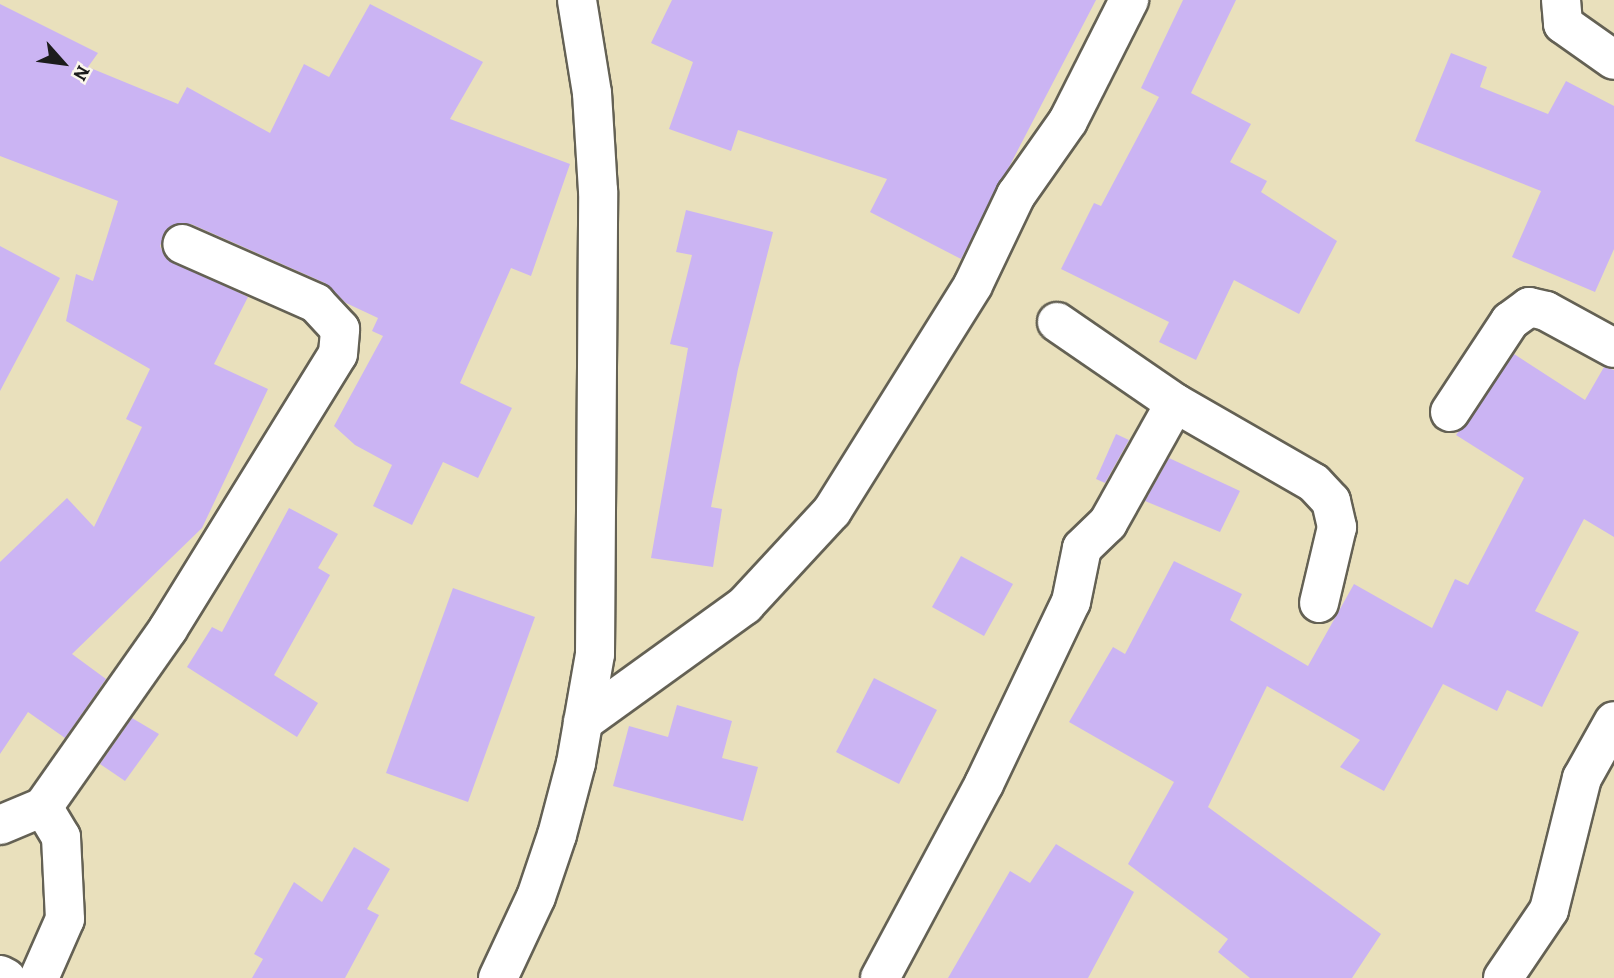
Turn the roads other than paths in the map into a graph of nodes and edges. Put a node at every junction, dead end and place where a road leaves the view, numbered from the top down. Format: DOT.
graph roads {
  1 [pos="577,0"];
  2 [pos="1129,0"];
  3 [pos="1561,0"];
  4 [pos="1614,60"];
  5 [pos="182,244"];
  6 [pos="1057,322"];
  7 [pos="1614,348"];
  8 [pos="1175,403"];
  9 [pos="1450,412"];
  10 [pos="1318,603"];
  11 [pos="1614,721"];
  12 [pos="583,722"];
  13 [pos="43,807"];
  14 [pos="0,825"];
  15 [pos="0,975"];
  16 [pos="6,978"];
  17 [pos="39,978"];
  18 [pos="498,978"];
  19 [pos="880,978"];
  20 [pos="1503,978"];
  1 -- 12 [label="street"];
  2 -- 12 [label="street"];
  3 -- 4 [label="street"];
  5 -- 13 [label="street"];
  6 -- 8 [label="street"];
  7 -- 9 [label="street"];
  8 -- 10 [label="street"];
  8 -- 19 [label="street"];
  11 -- 20 [label="street"];
  12 -- 18 [label="street"];
  13 -- 14 [label="street"];
  13 -- 17 [label="street"];
  15 -- 16 [label="street"];
}
